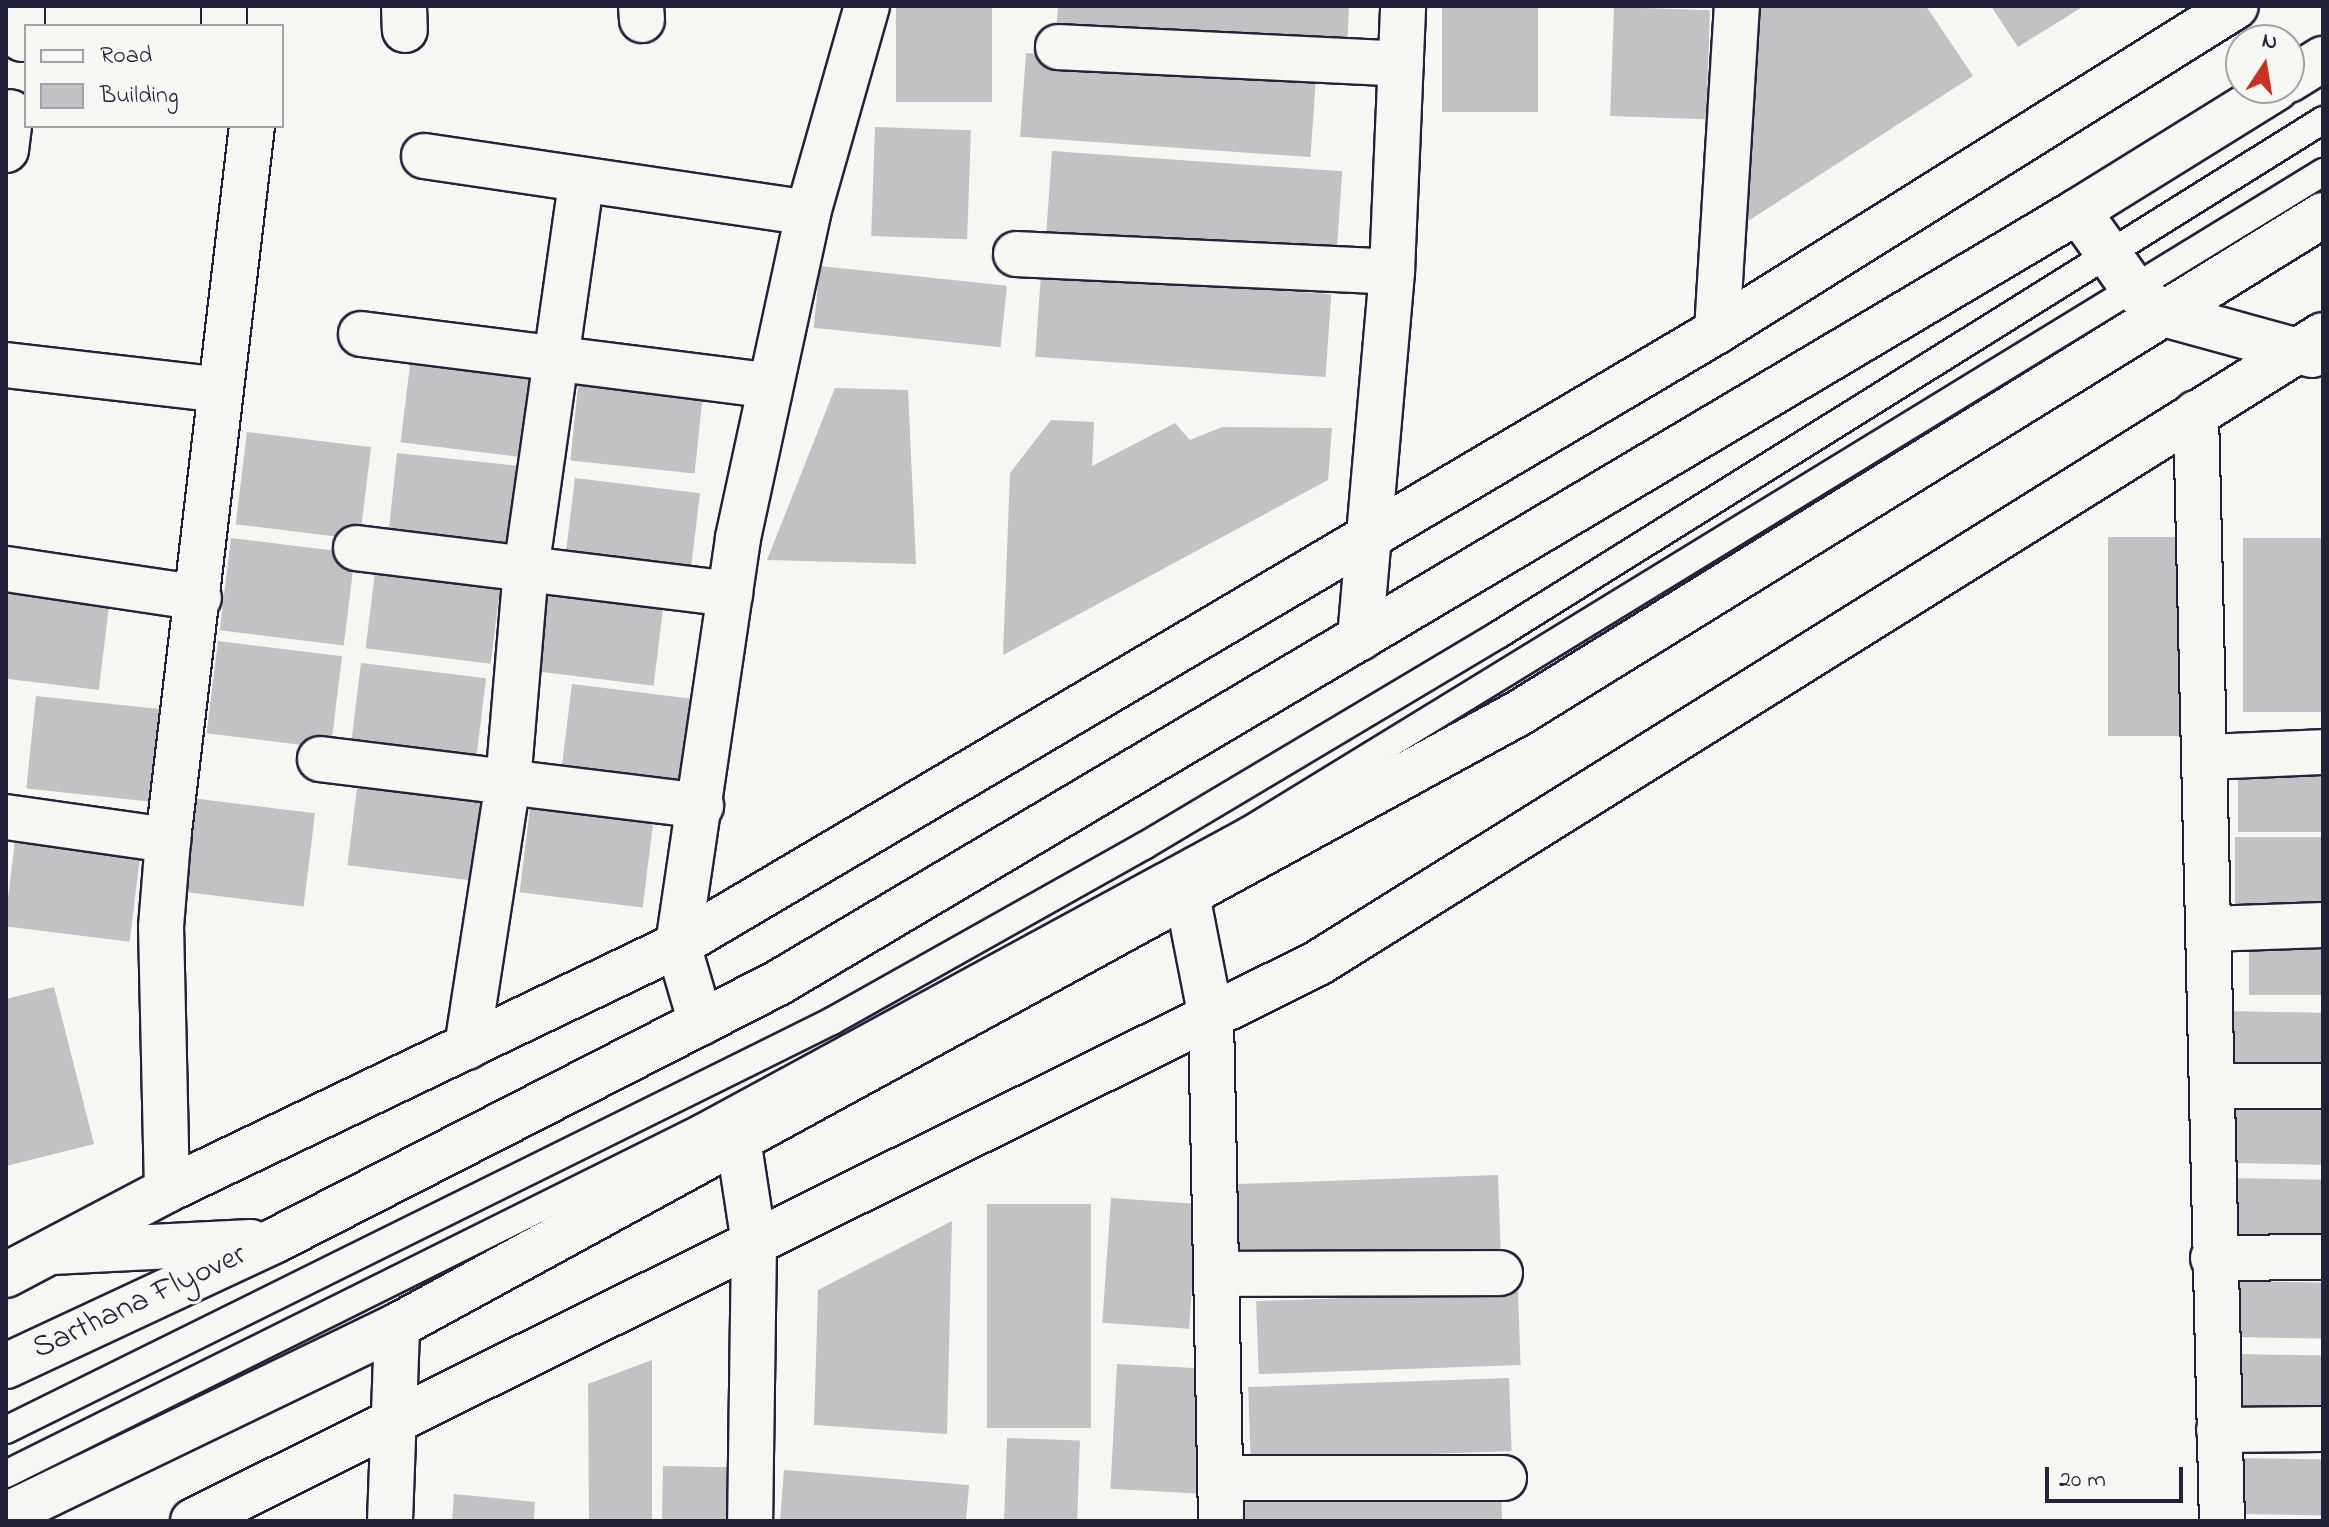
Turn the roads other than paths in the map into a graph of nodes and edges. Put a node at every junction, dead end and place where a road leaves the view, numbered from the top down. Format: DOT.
graph roads {
  1 [pos="867,6"];
  2 [pos="1403,6"];
  3 [pos="1737,6"];
  4 [pos="2236,6"];
  5 [pos="1058,47"];
  6 [pos="2323,59"];
  7 [pos="1401,64"];
  8 [pos="2305,70"];
  9 [pos="2250,104"];
  10 [pos="2323,120"];
  11 [pos="252,128"];
  12 [pos="424,156"];
  13 [pos="2323,172"];
  14 [pos="581,183"];
  15 [pos="2078,211"];
  16 [pos="808,213"];
  17 [pos="2323,215"];
  18 [pos="1016,254"];
  19 [pos="1392,272"];
  20 [pos="2133,284"];
  21 [pos="1717,331"];
  22 [pos="361,334"];
  23 [pos="2314,348"];
  24 [pos="556,356"];
  25 [pos="6,365"];
  26 [pos="770,386"];
  27 [pos="221,390"];
  28 [pos="2196,413"];
  29 [pos="1370,539"];
  30 [pos="356,548"];
  31 [pos="6,569"];
  32 [pos="526,570"];
  33 [pos="730,594"];
  34 [pos="199,598"];
  35 [pos="1360,638"];
  36 [pos="2323,752"];
  37 [pos="2205,757"];
  38 [pos="320,759"];
  39 [pos="508,783"];
  40 [pos="701,806"];
  41 [pos="6,817"];
  42 [pos="168,840"];
  43 [pos="1187,895"];
  44 [pos="2323,925"];
  45 [pos="2209,929"];
  46 [pos="678,945"];
  47 [pos="1211,1017"];
  48 [pos="701,1023"];
  49 [pos="467,1047"];
  50 [pos="2213,1086"];
  51 [pos="2323,1086"];
  52 [pos="738,1139"];
  53 [pos="167,1190"];
  54 [pos="274,1241"];
  55 [pos="754,1243"];
  56 [pos="52,1252"];
  57 [pos="2323,1257"];
  58 [pos="2213,1258"];
  59 [pos="1500,1273"];
  60 [pos="1218,1274"];
  61 [pos="6,1275"];
  62 [pos="397,1326"];
  63 [pos="6,1366"];
  64 [pos="396,1420"];
  65 [pos="2323,1429"];
  66 [pos="6,1430"];
  67 [pos="2219,1430"];
  68 [pos="6,1474"];
  69 [pos="1221,1478"];
  70 [pos="1504,1478"];
  71 [pos="6,1515"];
  72 [pos="193,1521"];
  73 [pos="390,1521"];
  74 [pos="750,1521"];
  75 [pos="1221,1521"];
  76 [pos="2222,1521"];
  1 -- 16 [label="street"];
  2 -- 7 [label="street"];
  3 -- 21 [label="street"];
  4 -- 21 [label="street"];
  5 -- 7 [label="street"];
  6 -- 8 [label="street"];
  7 -- 19 [label="street"];
  9 -- 15 [label="street, Sarthana Flyover"];
  10 -- 20 [label="lane"];
  11 -- 27 [label="street"];
  12 -- 14 [label="street"];
  13 -- 20 [label="lane"];
  14 -- 16 [label="street"];
  14 -- 24 [label="street"];
  15 -- 20 [label="street"];
  15 -- 35 [label="street, Sarthana Flyover"];
  16 -- 26 [label="street"];
  17 -- 20 [label="street"];
  18 -- 19 [label="street"];
  19 -- 29 [label="street"];
  20 -- 23 [label="street"];
  20 -- 43 [label="street"];
  20 -- 66 [label="lane"];
  20 -- 68 [label="lane"];
  21 -- 29 [label="street"];
  22 -- 24 [label="street"];
  23 -- 28 [label="street"];
  24 -- 26 [label="street"];
  24 -- 32 [label="street"];
  25 -- 27 [label="street"];
  26 -- 33 [label="street"];
  27 -- 34 [label="street"];
  28 -- 37 [label="street"];
  28 -- 47 [label="street"];
  29 -- 35 [label="street"];
  29 -- 46 [label="street"];
  30 -- 32 [label="street"];
  31 -- 34 [label="street"];
  32 -- 33 [label="street"];
  32 -- 39 [label="street"];
  33 -- 40 [label="street"];
  34 -- 42 [label="street"];
  35 -- 48 [label="street, Sarthana Flyover"];
  36 -- 37 [label="street"];
  37 -- 45 [label="street"];
  38 -- 39 [label="street"];
  39 -- 40 [label="street"];
  39 -- 49 [label="street"];
  40 -- 46 [label="street"];
  41 -- 42 [label="street"];
  42 -- 53 [label="street"];
  43 -- 47 [label="street"];
  43 -- 52 [label="street"];
  44 -- 45 [label="street"];
  45 -- 50 [label="street"];
  46 -- 48 [label="street"];
  46 -- 49 [label="street"];
  47 -- 55 [label="street"];
  47 -- 60 [label="street"];
  48 -- 54 [label="street, Sarthana Flyover"];
  49 -- 53 [label="street"];
  50 -- 51 [label="street"];
  50 -- 58 [label="street"];
  52 -- 55 [label="street"];
  52 -- 62 [label="street"];
  53 -- 56 [label="street"];
  54 -- 56 [label="street"];
  54 -- 63 [label="street, Sarthana Flyover"];
  55 -- 64 [label="street"];
  55 -- 74 [label="street"];
  56 -- 61 [label="street"];
  57 -- 58 [label="street"];
  58 -- 67 [label="street"];
  59 -- 60 [label="street"];
  60 -- 69 [label="street"];
  62 -- 64 [label="street"];
  62 -- 71 [label="street"];
  64 -- 72 [label="street"];
  64 -- 73 [label="street"];
  65 -- 67 [label="street"];
  67 -- 76 [label="street"];
  69 -- 70 [label="street"];
  69 -- 75 [label="street"];
}
